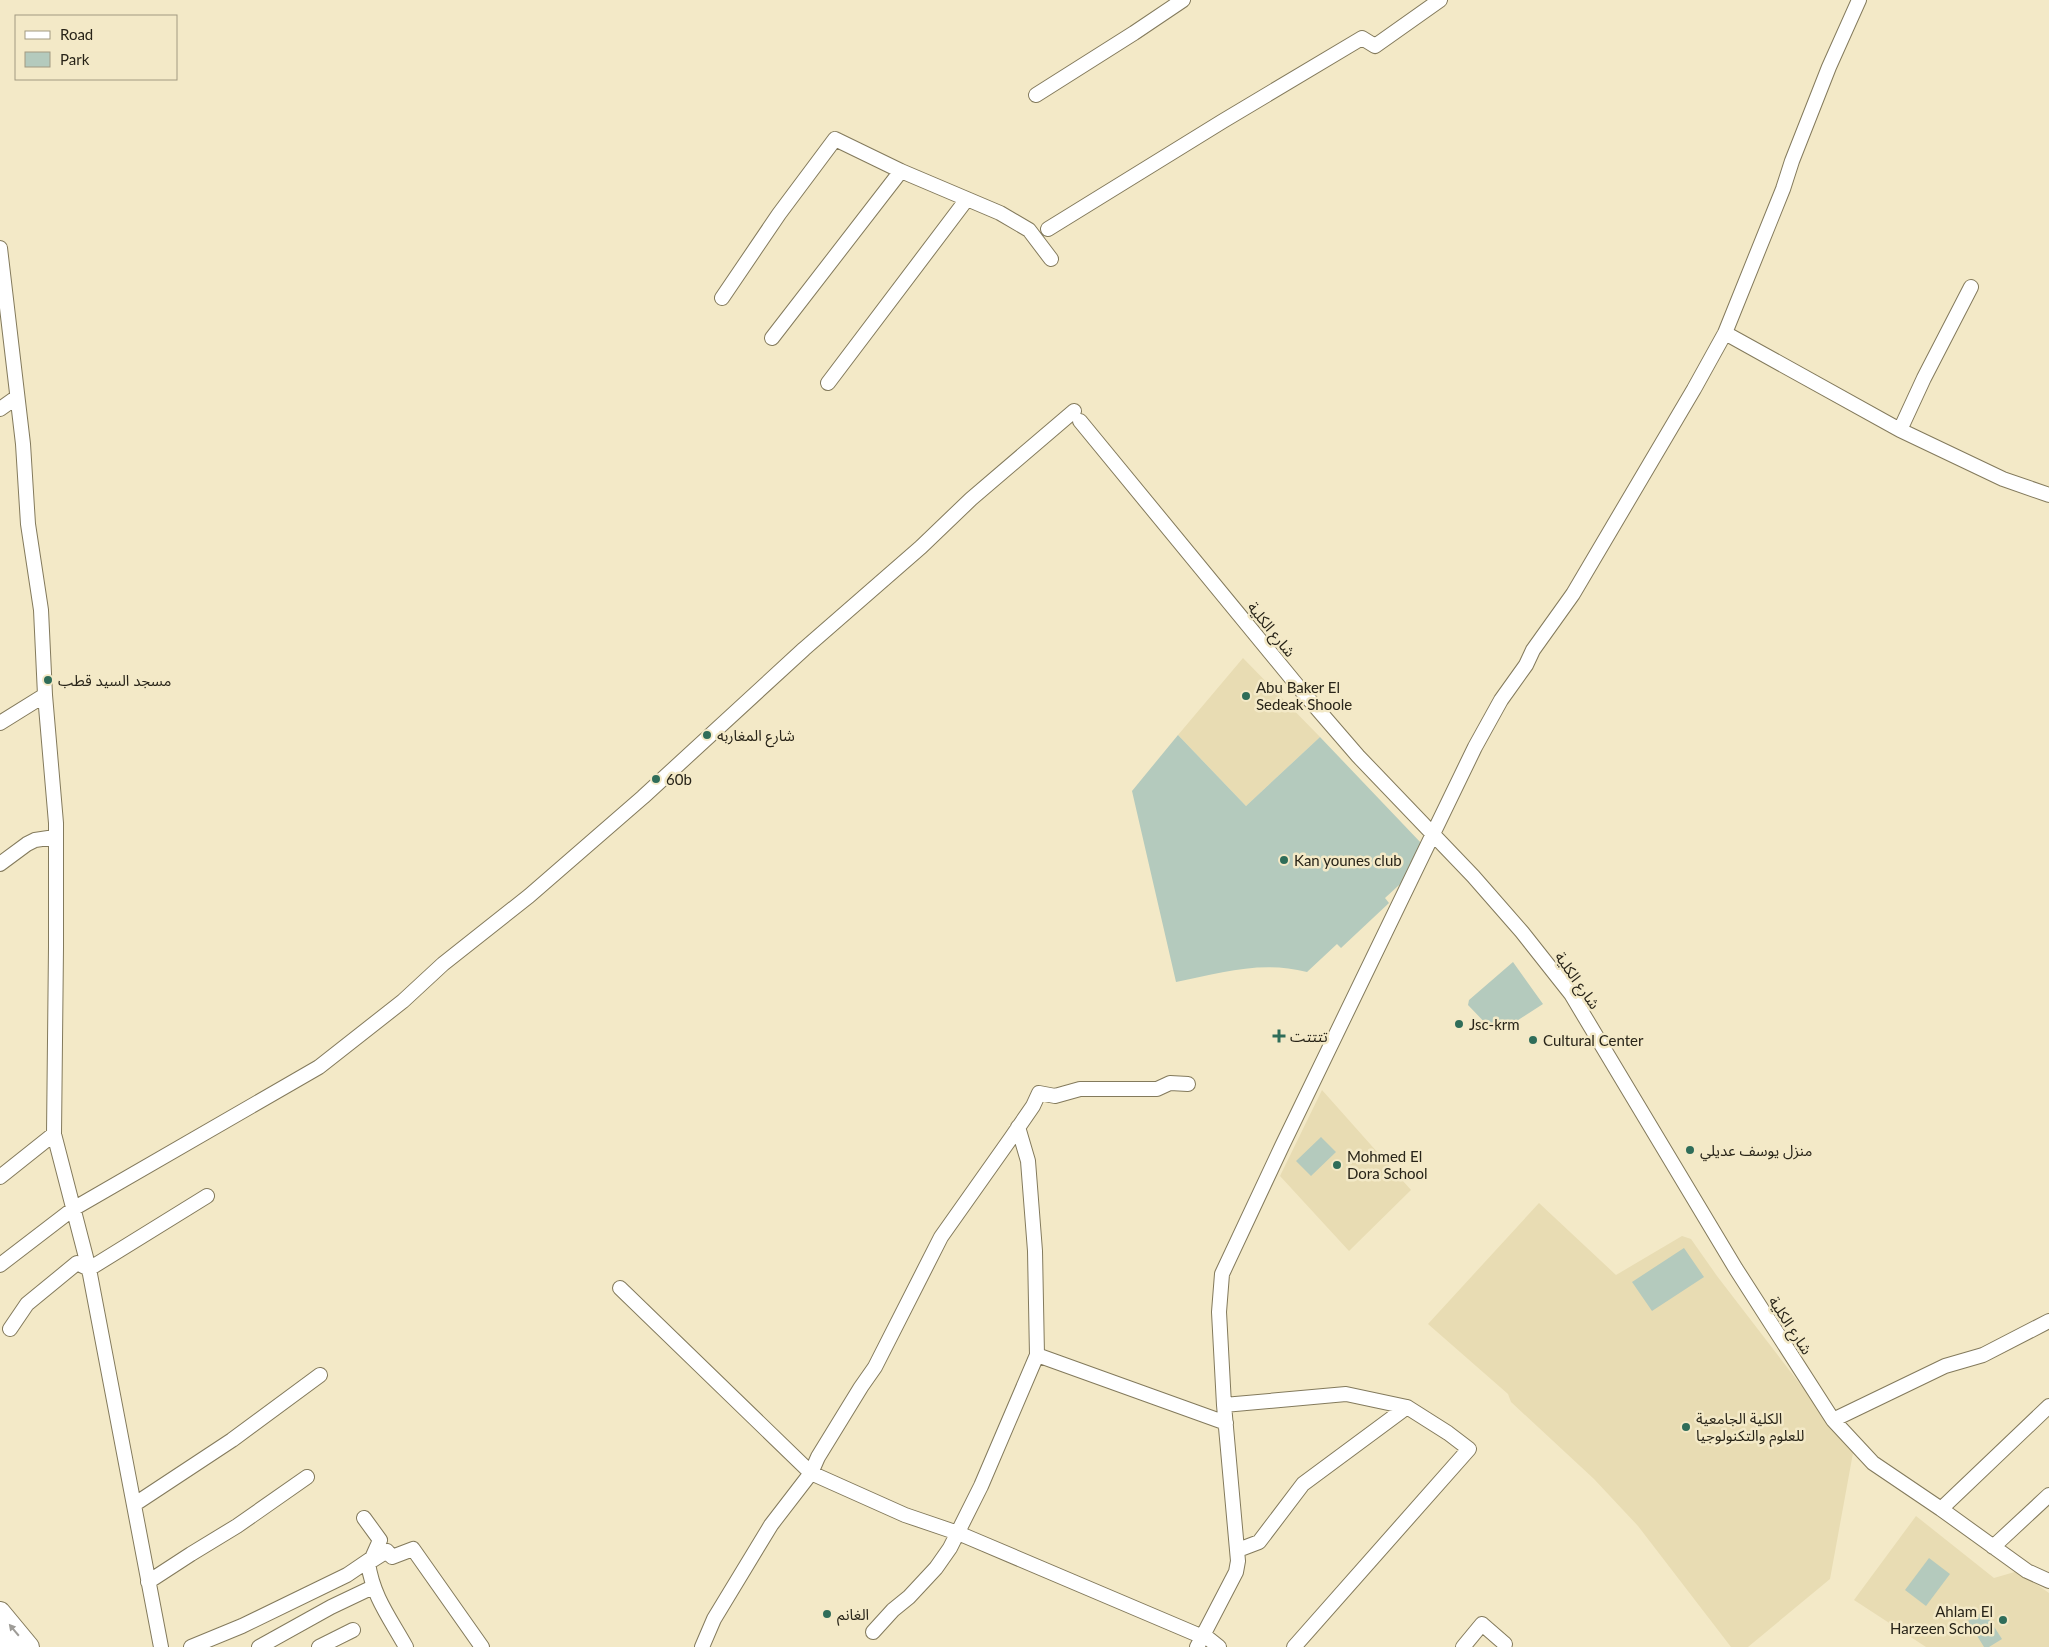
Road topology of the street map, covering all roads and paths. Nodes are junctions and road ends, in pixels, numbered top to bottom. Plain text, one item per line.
1 (1183, 0) edge
2 (1440, 0) edge
3 (1859, 0) edge
4 (1036, 95) dead end
5 (901, 171) junction
6 (967, 199) junction
7 (1048, 228) dead end
8 (0, 248) edge
9 (1051, 259) dead end
10 (1971, 287) dead end
11 (722, 298) dead end
12 (1725, 333) junction
13 (772, 338) dead end
14 (828, 383) dead end
15 (17, 397) junction
16 (0, 409) edge
17 (1900, 430) junction
18 (2049, 495) edge
19 (45, 695) junction
20 (0, 723) edge
21 (1434, 835) junction
22 (55, 837) junction
23 (0, 864) edge
24 (1188, 1084) dead end
25 (1018, 1127) junction
26 (54, 1134) junction
27 (0, 1177) edge
28 (207, 1196) dead end
29 (73, 1209) junction
30 (0, 1266) edge
31 (89, 1269) junction
32 (620, 1288) dead end
33 (2049, 1321) edge
34 (10, 1329) dead end
35 (1037, 1355) junction
36 (320, 1375) dead end
37 (1224, 1405) junction
38 (2049, 1406) edge
39 (1407, 1407) junction
40 (1833, 1420) junction
41 (1226, 1423) junction
42 (811, 1473) junction
43 (307, 1477) dead end
44 (2049, 1495) edge
45 (135, 1504) junction
46 (1941, 1509) junction
47 (364, 1518) dead end
48 (958, 1534) junction
49 (1993, 1547) junction
50 (1238, 1550) junction
51 (2049, 1581) edge
52 (148, 1582) junction
53 (373, 1587) junction
54 (0, 1612) edge
55 (353, 1630) dead end
56 (873, 1632) dead end
57 (0, 1637) edge
58 (1201, 1640) edge
59 (1505, 1644) dead end
60 (8, 1647) edge
61 (29, 1647) edge
62 (161, 1647) edge
63 (191, 1647) edge
64 (260, 1647) edge
65 (320, 1647) edge
66 (406, 1647) edge
67 (482, 1647) edge
68 (702, 1647) edge
69 (1219, 1647) edge
70 (1294, 1647) edge
71 (1462, 1647) edge

1 - 4 street
2 - 7 street
3 - 12 street
5 - 6 street
5 - 11 street
5 - 13 street
6 - 9 street
6 - 14 street
8 - 15 street
10 - 17 street
12 - 17 street
12 - 21 street
15 - 16 street
15 - 19 street
17 - 18 street
19 - 20 street
19 - 22 street
21 - 29 street, شارع الكلية
21 - 37 street
21 - 40 street, شارع الكلية
22 - 23 street
22 - 26 street
24 - 25 street
25 - 35 street
25 - 42 street
26 - 27 street
26 - 29 street
28 - 31 street
29 - 30 street
29 - 31 street
31 - 34 street
31 - 45 street
32 - 42 street
33 - 40 street
35 - 41 street
35 - 48 street
36 - 45 street
37 - 39 street
37 - 41 street
38 - 46 street
39 - 50 street
39 - 70 street
40 - 46 street, شارع الكلية
41 - 50 street
42 - 48 street
42 - 68 street
43 - 52 street
44 - 49 street
45 - 52 street
46 - 49 street, شارع الكلية
47 - 63 street
48 - 56 street
48 - 58 street
49 - 51 street, شارع الكلية
50 - 58 street
52 - 62 street
53 - 64 street
53 - 66 street
53 - 67 street
61 -> 54 highway
55 - 65 street
57 - 60 highway
58 - 69 street
59 - 71 street

